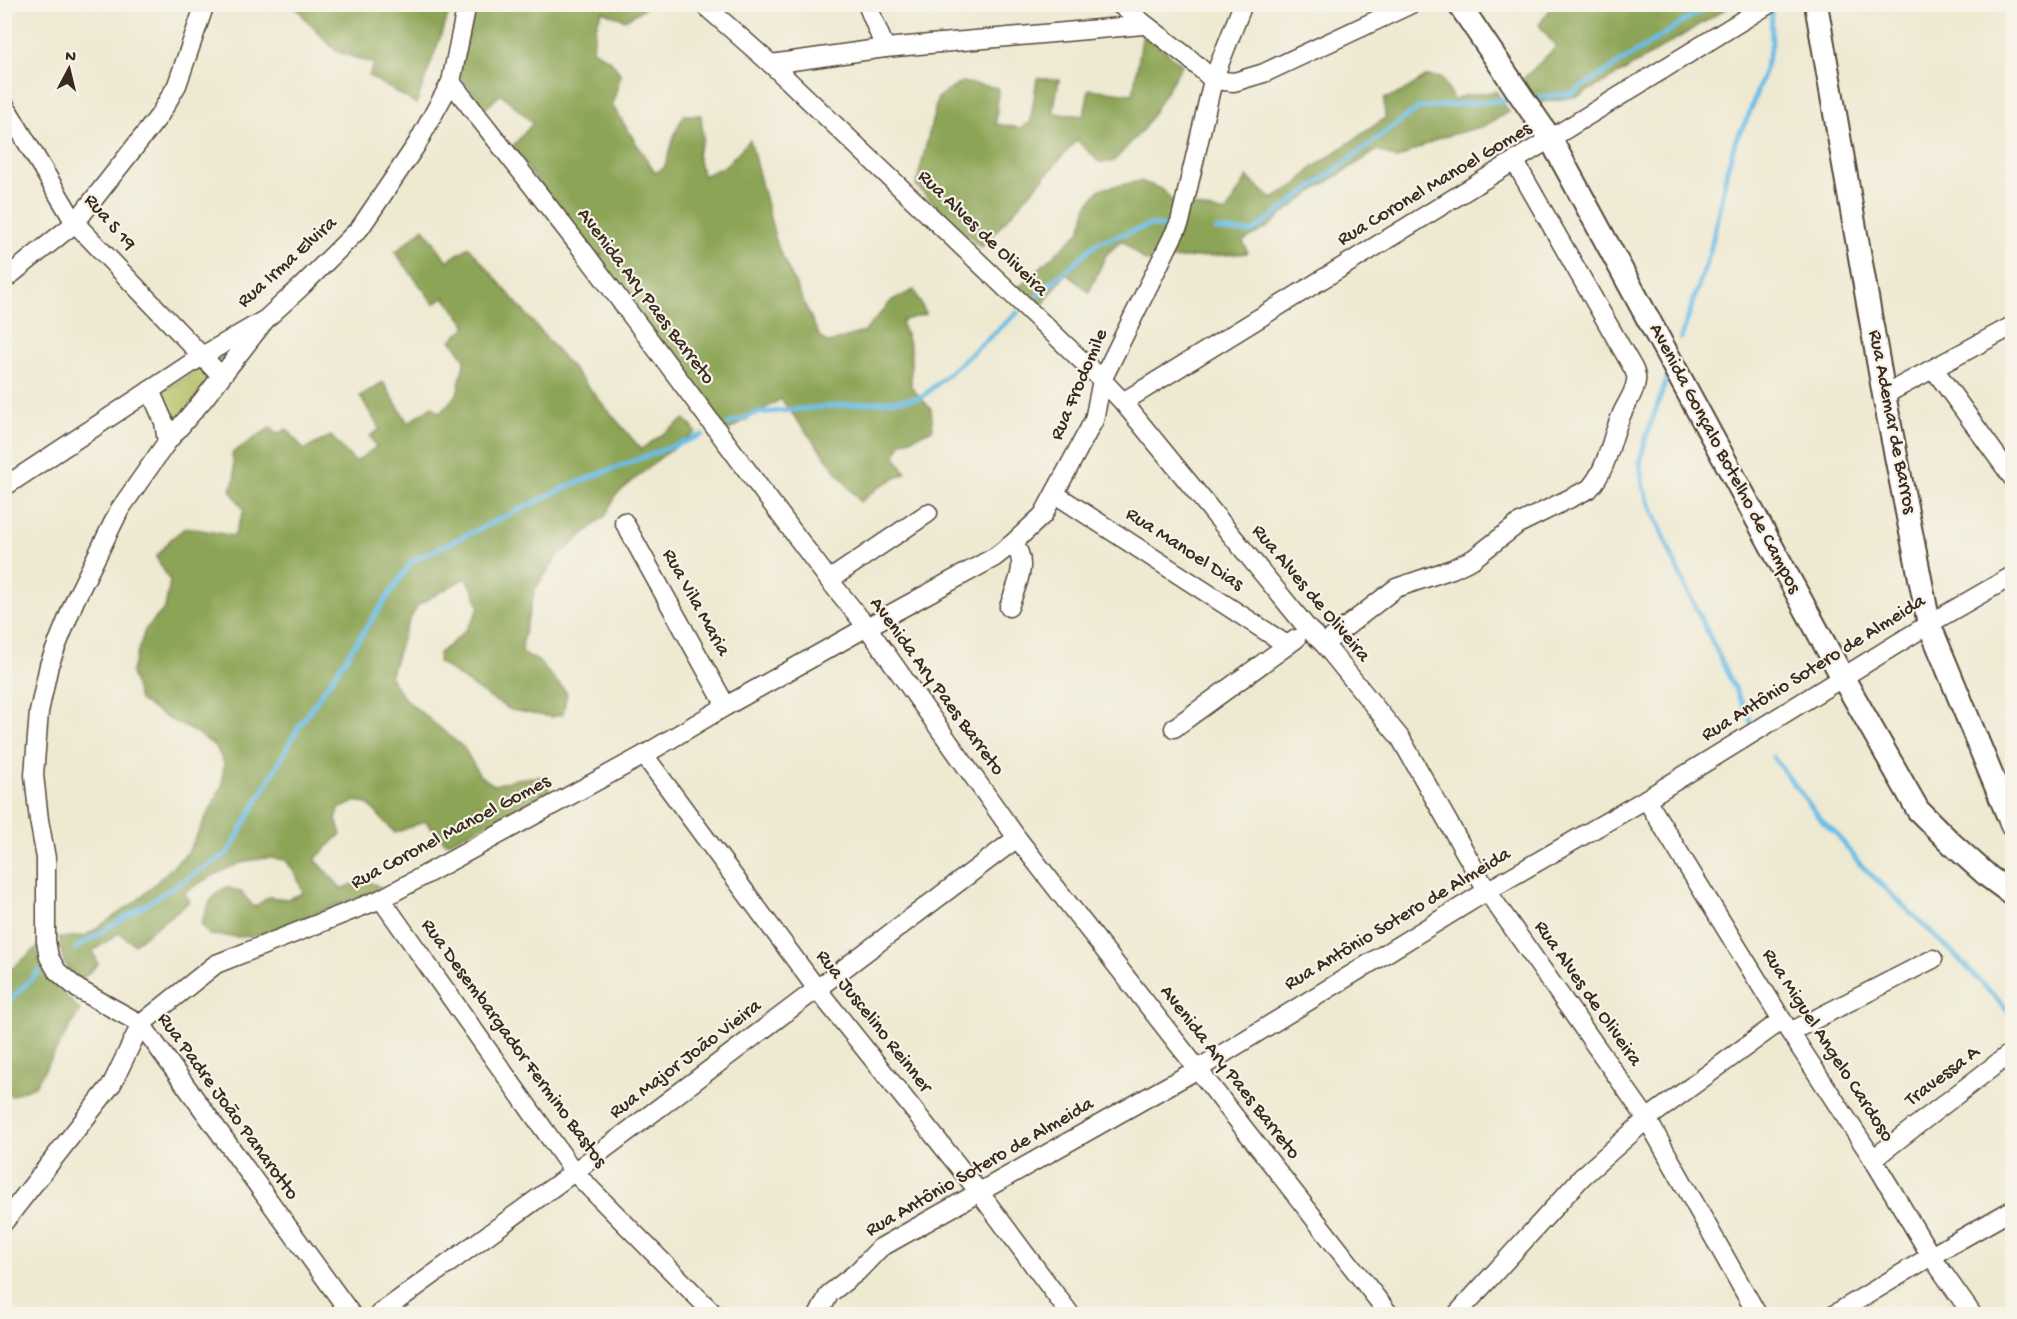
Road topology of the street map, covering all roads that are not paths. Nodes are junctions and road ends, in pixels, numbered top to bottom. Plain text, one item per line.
1 (205, 4) edge
2 (467, 4) edge
3 (703, 4) edge
4 (867, 4) edge
5 (1119, 4) edge
6 (1243, 4) edge
7 (1411, 4) edge
8 (1459, 4) edge
9 (1816, 4) edge
10 (1761, 9) edge
11 (1143, 25) junction
12 (885, 48) junction
13 (771, 64) junction
14 (1213, 80) junction
15 (451, 82) junction
16 (4, 104) edge
17 (1551, 140) junction
18 (1515, 162) junction
19 (75, 224) junction
20 (4, 280) edge
21 (266, 319) junction
22 (2013, 326) edge
23 (202, 356) junction
24 (1934, 369) junction
25 (221, 376) junction
26 (1102, 380) junction
27 (150, 390) junction
28 (1884, 395) junction
29 (1123, 402) junction
30 (167, 442) junction
31 (2013, 477) edge
32 (4, 487) edge
33 (1055, 494) junction
34 (928, 513) dead end
35 (624, 522) dead end
36 (1013, 543) junction
37 (2013, 576) edge
38 (829, 580) junction
39 (1009, 606) dead end
40 (1929, 624) junction
41 (867, 627) junction
42 (1308, 629) junction
43 (1324, 644) junction
44 (1287, 645) junction
45 (1843, 678) junction
46 (726, 706) junction
47 (1174, 728) dead end
48 (644, 755) junction
49 (1646, 799) junction
50 (2013, 825) edge
51 (1017, 838) junction
52 (1487, 891) junction
53 (2013, 894) edge
54 (381, 899) junction
55 (1933, 960) dead end
56 (817, 989) junction
57 (141, 1024) junction
58 (1786, 1026) junction
59 (2013, 1052) edge
60 (1198, 1069) junction
61 (1647, 1119) junction
62 (1873, 1159) junction
63 (574, 1172) junction
64 (979, 1192) junction
65 (2013, 1210) edge
66 (4, 1222) edge
67 (1931, 1256) junction
68 (351, 1314) edge
69 (379, 1314) edge
70 (714, 1314) edge
71 (819, 1314) edge
72 (1070, 1314) edge
73 (1389, 1314) edge
74 (1457, 1314) edge
75 (1757, 1314) edge
76 (1835, 1314) edge
77 (1972, 1314) edge

1 - 19 street
2 - 15 street, Rua Irma Elvira
3 - 13 street, Rua Alves de Oliveira
4 - 12 street
5 - 11 street
6 - 14 street, Rua Frodomile
7 - 14 street
8 - 17 street, Avenida Gonçalo Botelho de Campos
9 - 28 street, Rua Ademar de Barros
10 - 17 street, Rua Coronel Manoel Gomes
11 - 12 street
11 - 14 street
12 - 13 street
13 - 26 street, Rua Alves de Oliveira
14 - 26 street, Rua Frodomile
15 - 21 street, Rua Irma Elvira
15 - 38 street, Avenida Ary Paes Barreto
16 - 19 street, Rua S 19
17 - 18 street, Rua Coronel Manoel Gomes
17 - 45 street, Avenida Gonçalo Botelho de Campos
18 - 29 street, Rua Coronel Manoel Gomes
18 - 43 street
19 - 20 street
19 - 23 street, Rua S 19
21 - 23 street, Rua Irma Elvira
21 - 25 street, Rua Padre João Panarotto
22 - 24 street
23 - 25 street, Rua S 19
23 - 27 street, Rua Irma Elvira
24 - 28 street
24 - 31 street
25 - 30 street, Rua Padre João Panarotto
26 - 29 street, Rua Alves de Oliveira
26 - 33 street, Rua Frodomile
27 - 30 street
27 - 32 street, Rua Irma Elvira
28 - 40 street, Rua Ademar de Barros
29 - 42 street, Rua Alves de Oliveira
30 - 57 street, Rua Padre João Panarotto
33 - 36 street, Rua Frodomile
33 - 44 street, Rua Manoel Dias
34 - 38 street
35 - 46 street, Rua Vila Maria
36 - 39 street
36 - 41 street, Rua Frodomile
37 - 40 street, Rua Antônio Sotero de Almeida
38 - 41 street, Avenida Ary Paes Barreto
40 - 45 street, Rua Antônio Sotero de Almeida
40 - 50 street, Rua Ademar de Barros
41 - 46 street, Rua Coronel Manoel Gomes
41 - 51 street, Avenida Ary Paes Barreto
42 - 43 street, Rua Alves de Oliveira
42 - 44 street
43 - 52 street, Rua Alves de Oliveira
44 - 47 street
45 - 49 street, Rua Antônio Sotero de Almeida
45 - 53 street, Avenida Gonçalo Botelho de Campos
46 - 48 street, Rua Coronel Manoel Gomes
48 - 54 street, Rua Coronel Manoel Gomes
48 - 56 street, Rua Juscelino Reinner
49 - 52 street, Rua Antônio Sotero de Almeida
49 - 58 street, Rua Miguel Angelo Cardoso
51 - 56 street, Rua Major João Vieira
51 - 60 street, Avenida Ary Paes Barreto
52 - 60 street, Rua Antônio Sotero de Almeida
52 - 61 street, Rua Alves de Oliveira
54 - 57 street, Rua Coronel Manoel Gomes
54 - 63 street, Rua Desembargador Fermino Bastos
55 - 58 street
56 - 63 street, Rua Major João Vieira
56 - 64 street, Rua Juscelino Reinner
57 - 66 street, Rua Coronel Manoel Gomes
57 - 68 street, Rua Padre João Panarotto
58 - 61 street
58 - 62 street, Rua Miguel Angelo Cardoso
59 - 62 street, Travessa A
60 - 64 street, Rua Antônio Sotero de Almeida
60 - 73 street, Avenida Ary Paes Barreto
61 - 74 street
61 - 75 street, Rua Alves de Oliveira
62 - 67 street, Rua Miguel Angelo Cardoso
63 - 69 street, Rua Major João Vieira
63 - 70 street, Rua Desembargador Fermino Bastos
64 - 71 street, Rua Antônio Sotero de Almeida
64 - 72 street, Rua Juscelino Reinner
65 - 67 street
67 - 76 street
67 - 77 street, Rua Miguel Angelo Cardoso

